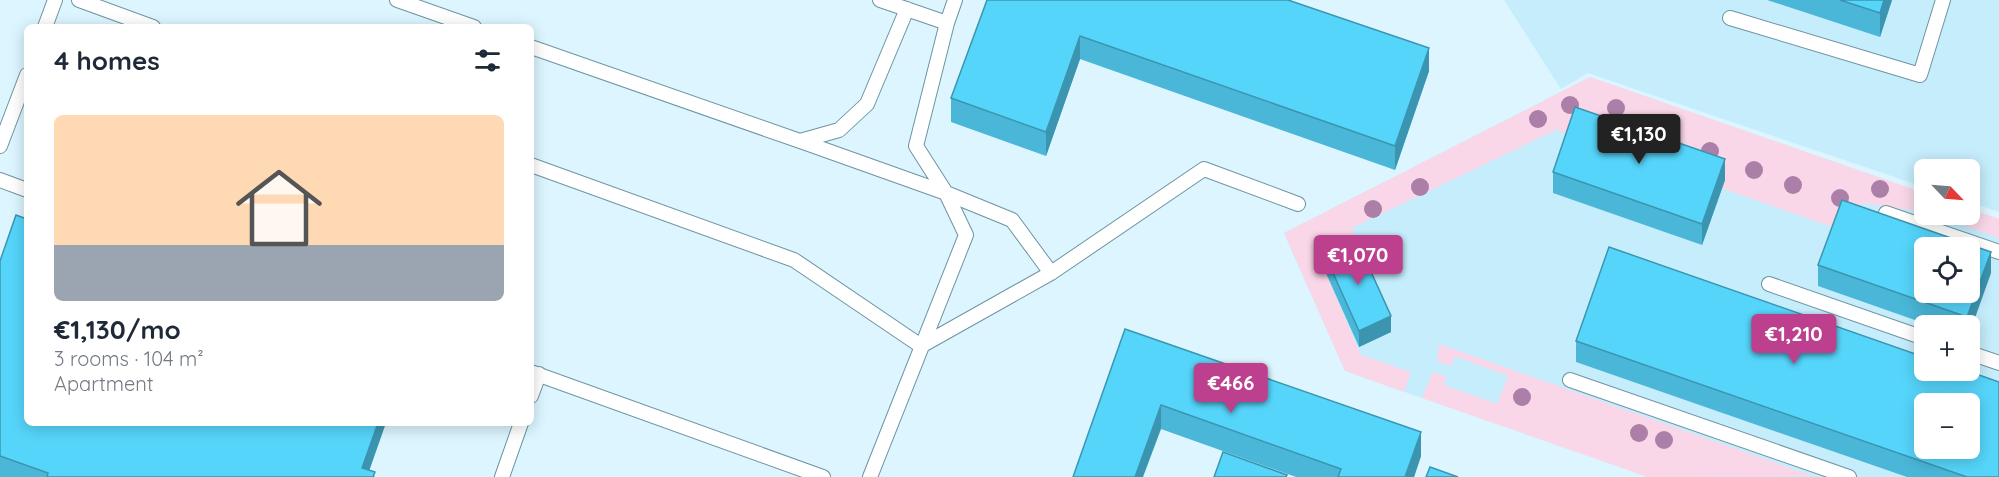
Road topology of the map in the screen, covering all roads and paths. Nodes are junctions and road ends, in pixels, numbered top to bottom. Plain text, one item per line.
1 (55, 0) edge
2 (79, 0) edge
3 (397, 0) edge
4 (880, 0) edge
5 (955, 0) edge
6 (1943, 0) edge
7 (907, 9) junction
8 (1730, 18) dead end
9 (947, 23) junction
10 (46, 24) edge
11 (145, 24) edge
12 (465, 24) edge
13 (534, 48) edge
14 (24, 83) edge
15 (801, 141) junction
16 (0, 146) edge
17 (534, 166) edge
18 (0, 180) edge
19 (24, 189) edge
20 (946, 193) junction
21 (1298, 204) dead end
22 (1886, 213) edge
23 (1999, 252) edge
24 (1051, 273) junction
25 (1769, 284) dead end
26 (1914, 335) edge
27 (921, 346) junction
28 (1980, 356) edge
29 (1999, 363) edge
30 (535, 373) edge
31 (1570, 380) dead end
32 (520, 426) edge
33 (502, 477) edge
34 (823, 477) edge
35 (870, 477) edge
36 (1849, 477) edge

1 - 10 lane
2 - 11 lane
3 - 12 lane
4 - 7 lane
5 - 9 lane
6 - 8 lane
7 - 9 lane
7 - 15 lane
9 - 20 lane
13 - 15 lane
14 - 16 lane
15 - 20 lane
17 - 27 lane
18 - 19 lane
20 - 24 lane
20 - 27 lane
21 - 24 lane
22 - 23 lane
24 - 27 lane
25 - 26 lane
27 - 35 lane
28 - 29 lane
30 - 34 lane
31 - 36 lane
32 - 33 lane

